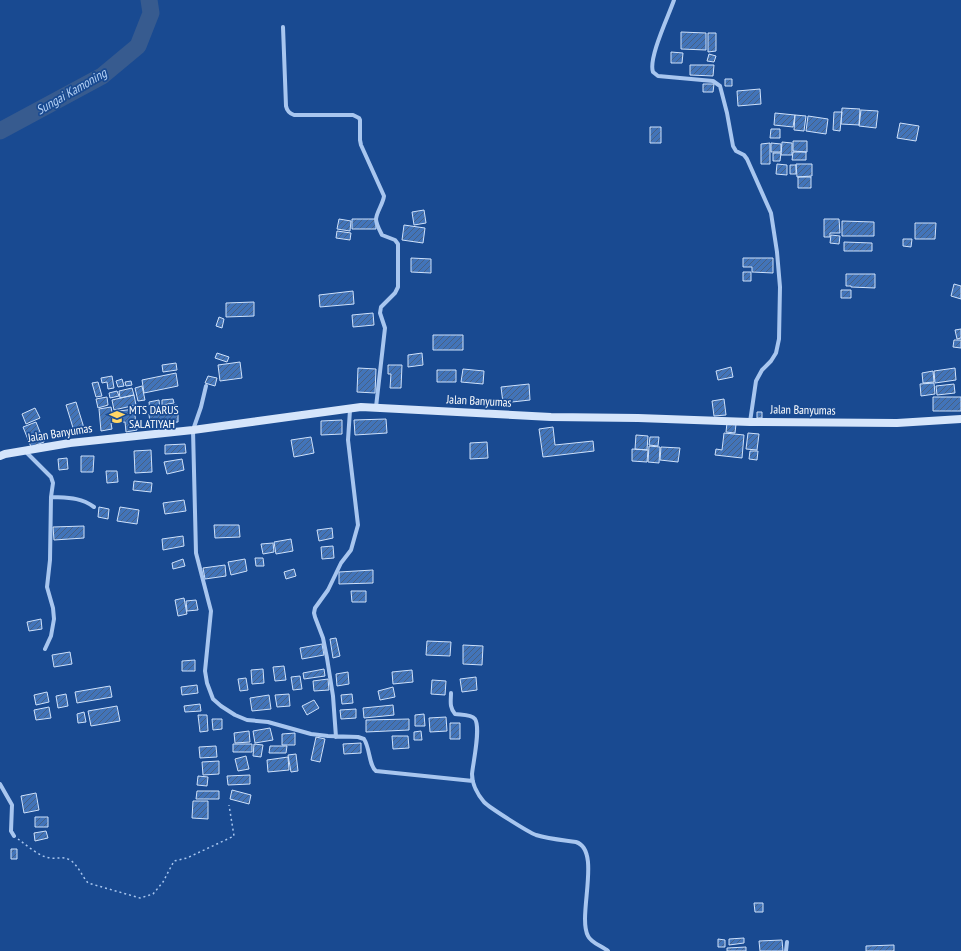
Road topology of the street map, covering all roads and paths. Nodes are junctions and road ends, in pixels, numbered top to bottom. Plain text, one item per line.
1 (674, 0) edge
2 (283, 27) dead end
3 (206, 386) dead end
4 (376, 407) junction
5 (350, 410) junction
6 (961, 419) edge
7 (750, 422) junction
8 (193, 430) junction
9 (25, 451) junction
10 (0, 456) edge
11 (51, 497) junction
12 (94, 507) dead end
13 (45, 649) dead end
14 (451, 693) dead end
15 (336, 736) junction
16 (473, 781) junction
17 (0, 784) edge
18 (229, 805) dead end
19 (14, 836) joint
20 (787, 942) dead end
21 (608, 951) edge
22 (786, 951) edge

1 - 7 street
2 - 4 street
3 - 8 street
4 - 5 street, Jalan Banyumas
4 - 7 street, Jalan Banyumas
5 - 8 street, Jalan Banyumas
5 - 15 street
6 - 7 street, Jalan Banyumas
8 - 9 street, Jalan Banyumas
8 - 15 street
9 - 10 street, Jalan Banyumas
9 - 11 street
11 - 12 street
11 - 13 street
14 - 16 street
15 - 16 street
16 - 21 street
17 - 19 street
18 - 19 path
20 - 22 street

